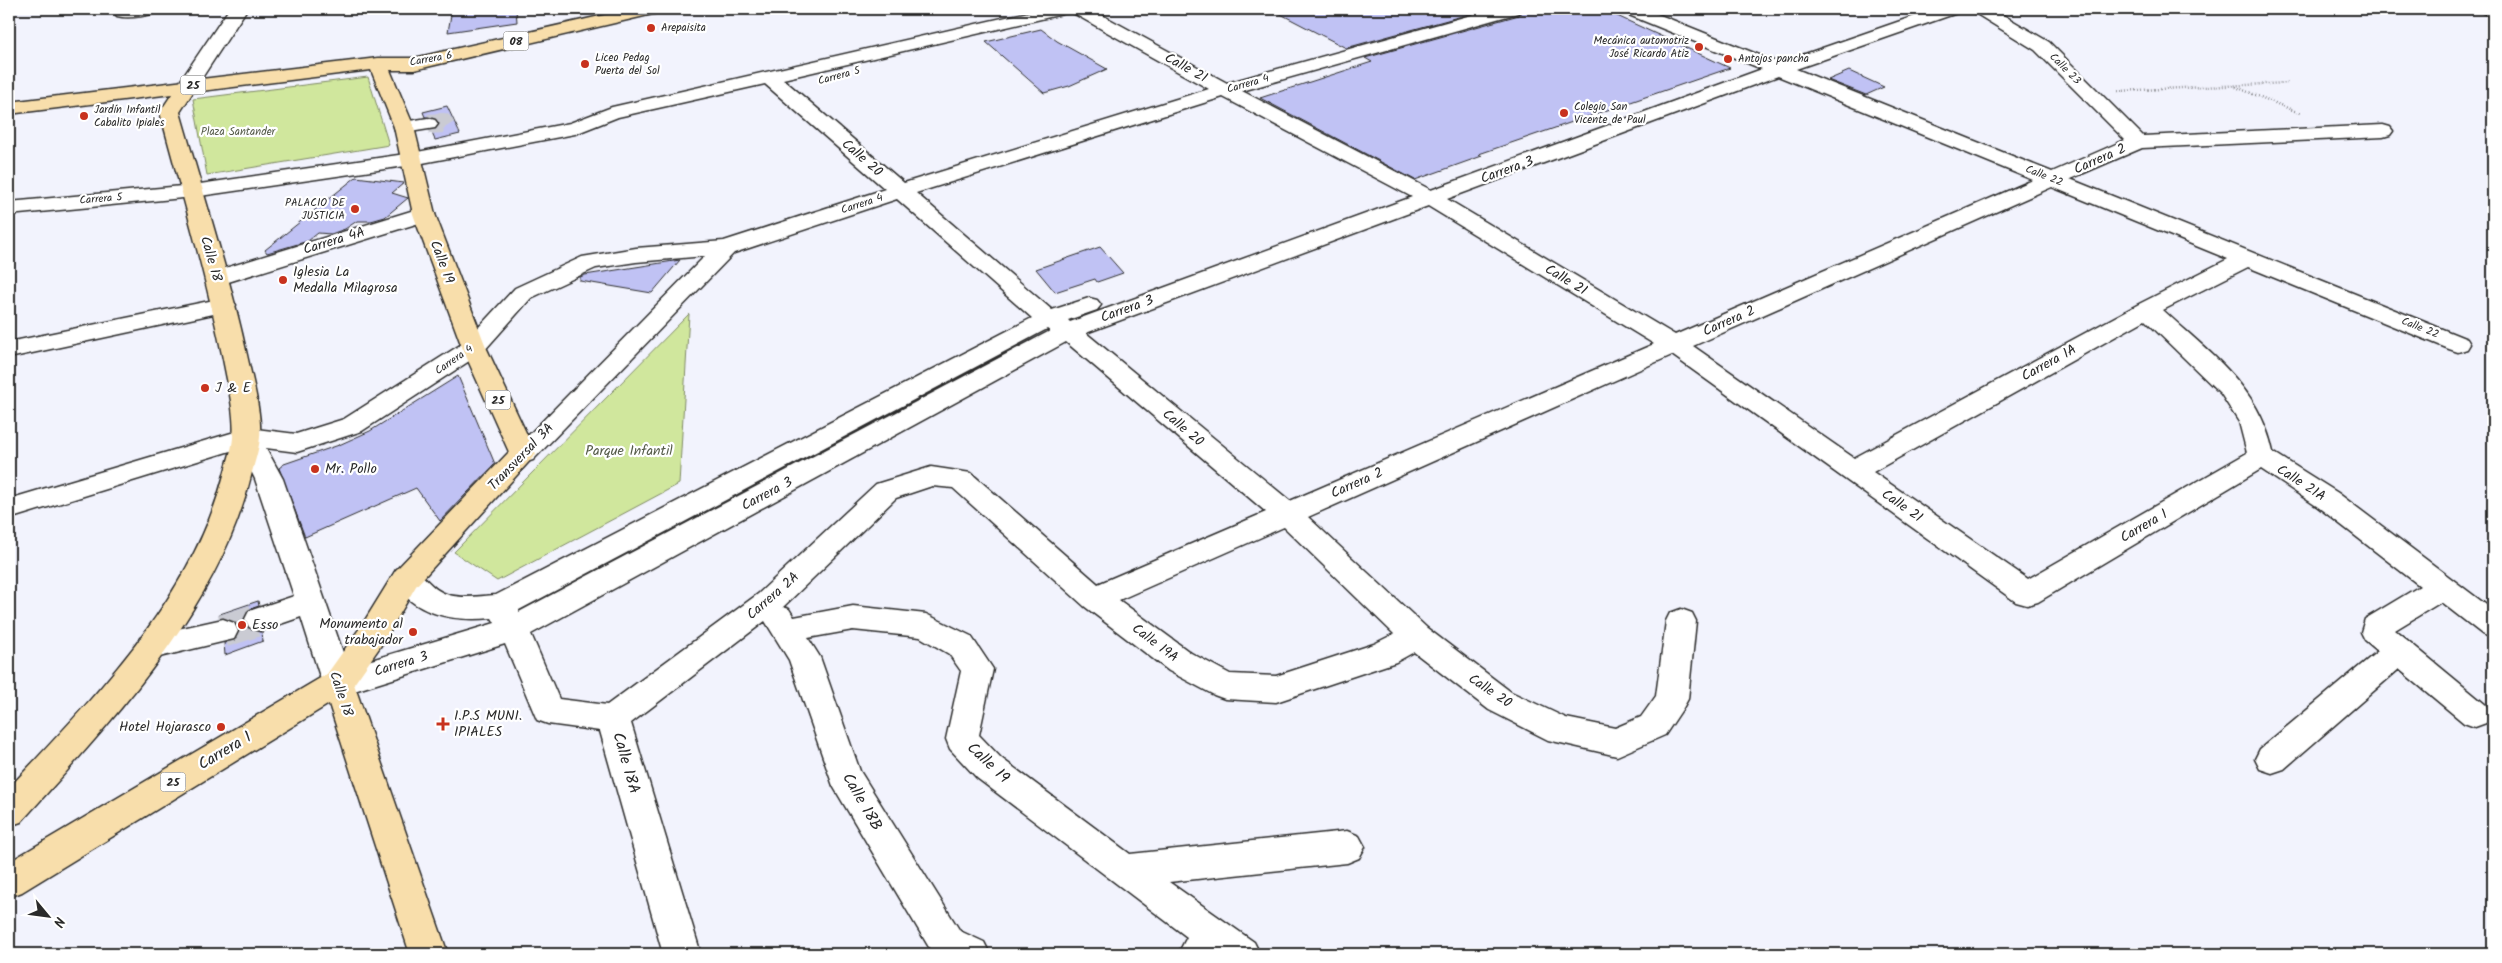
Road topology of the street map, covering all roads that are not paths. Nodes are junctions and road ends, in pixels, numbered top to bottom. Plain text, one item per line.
1 (125, 9) edge
2 (150, 9) edge
3 (238, 9) edge
4 (606, 9) edge
5 (653, 9) edge
6 (1064, 9) edge
7 (1512, 9) edge
8 (1630, 9) edge
9 (1914, 9) edge
10 (1951, 9) edge
11 (1982, 9) edge
12 (2489, 9) edge
13 (1088, 10) edge
14 (2493, 11) edge
15 (1868, 32) junction
16 (378, 64) junction
17 (1770, 65) junction
18 (777, 84) junction
19 (186, 86) junction
20 (1225, 90) junction
21 (9, 108) edge
22 (428, 124) tunnel mouth
23 (404, 127) junction
24 (2383, 131) dead end
25 (2138, 142) junction
26 (412, 159) junction
27 (2054, 180) junction
28 (192, 191) junction
29 (900, 191) junction
30 (1421, 193) junction
31 (9, 208) edge
32 (424, 214) junction
33 (726, 248) junction
34 (2248, 258) junction
35 (217, 278) junction
36 (224, 305) junction
37 (2147, 309) junction
38 (1058, 325) junction
39 (2458, 344) dead end
40 (1674, 345) junction
41 (474, 347) junction
42 (9, 350) edge
43 (247, 438) junction
44 (523, 454) junction
45 (2261, 458) junction
46 (1852, 471) junction
47 (931, 476) joint
48 (9, 509) edge
49 (1287, 514) junction
50 (406, 578) junction
51 (2441, 588) junction
52 (2027, 594) joint
53 (1095, 598) junction
54 (310, 602) junction
55 (777, 616) junction
56 (508, 618) junction
57 (260, 619) tunnel mouth
58 (1681, 621) dead end
59 (2493, 626) edge
60 (223, 632) tunnel mouth
61 (1416, 636) junction
62 (151, 647) junction
63 (2398, 652) junction
64 (338, 684) junction
65 (2475, 714) dead end
66 (613, 719) junction
67 (2272, 759) dead end
68 (12, 805) edge
69 (1347, 847) dead end
70 (1125, 871) junction
71 (9, 881) edge
72 (1204, 944) edge
73 (429, 954) edge
74 (682, 954) edge
75 (971, 954) edge
76 (1241, 954) edge

1 - 2 street
3 - 19 street
4 - 16 main road, Carrera 6 / 08
5 - 16 main road, Carrera 6 / 08
6 - 18 street, Carrera 5
7 - 20 street, Carrera 4
8 - 17 street, Calle 22
9 - 15 street, Carrera 3
10 - 15 street, Carrera 3
11 - 25 street, Calle 23
12 - 14 street
13 - 18 street, Carrera 5
13 - 20 street, Calle 21
15 - 17 street, Carrera 3
16 - 19 main road, 25
16 - 23 main road, Calle 19 / 25
17 - 27 street, Calle 22
17 - 30 street, Carrera 3
18 - 26 street, Carrera 5
18 - 29 street, Calle 20
19 - 21 main road, 25
19 - 28 main road, Calle 18 / 25
20 - 29 street, Carrera 4
20 - 30 street, Calle 21
22 - 23 street
23 - 26 main road, Calle 19 / 25
24 - 25 street, Carrera 2
25 - 27 street, Carrera 2
26 - 28 street, Carrera 5
26 - 32 main road, Calle 19 / 25
27 - 34 street, Calle 22
27 - 40 street, Carrera 2
28 - 31 street, Carrera 5
28 - 35 main road, Calle 18 / 25
29 - 33 street, Carrera 4
29 - 38 street, Calle 20
30 - 38 street, Carrera 3
30 - 40 street, Calle 21
32 - 35 street, Carrera 4A
32 - 41 main road, Calle 19 / 25
33 - 41 street, Carrera 4
33 - 44 street, Transversal 3A
34 - 37 street, Carrera 1A
34 - 39 street, Calle 22
35 - 36 main road, Calle 18 / 25
36 - 42 street
36 - 43 main road, Calle 18 / 25
37 - 45 street, Calle 21A
37 - 46 street, Carrera 1A
38 - 49 street, Calle 20
38 - 56 street, Carrera 3
40 - 46 street, Calle 21
40 - 49 street, Carrera 2
41 - 43 street, Carrera 4
41 - 44 main road, Calle 19 / 25
43 - 48 street
43 - 54 street, Calle 18
43 - 62 main road, Calle 18 / 25
44 - 50 main road, Transversal 3A / 25
45 - 51 street, Calle 21A
45 - 52 street, Carrera 1
46 - 52 street, Calle 21
47 - 53 street, Calle 19A
47 - 55 street, Carrera 2A
49 - 53 street, Carrera 2
49 - 61 street, Calle 20
50 - 56 street, Carrera 3
50 - 64 main road, Transversal 3A / 25
51 - 59 street, Calle 21A
51 - 63 street
53 - 61 street, Calle 19A
54 - 57 street
54 - 64 street, Calle 18
55 - 66 street, Carrera 2A
55 - 70 street, Calle 19
55 - 75 street, Calle 18B
56 - 64 street, Carrera 3
56 - 66 street, Calle 18A
58 - 61 street, Calle 20
60 - 62 street
62 - 68 main road, Calle 18 / 25
63 - 65 street
63 - 67 street
64 - 71 main road, Carrera 1 / 25
64 - 73 main road, Calle 18
66 - 74 street, Calle 18A
69 - 70 street
70 - 72 street, Calle 19
72 - 76 street, Calle 19

